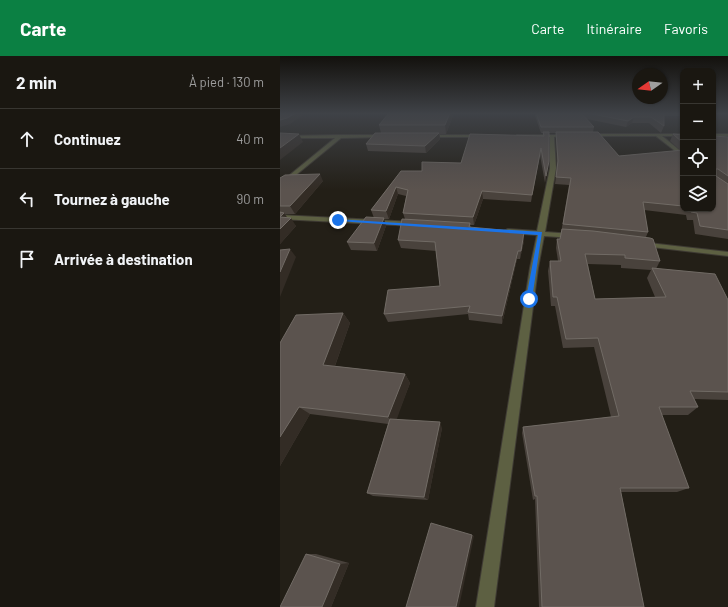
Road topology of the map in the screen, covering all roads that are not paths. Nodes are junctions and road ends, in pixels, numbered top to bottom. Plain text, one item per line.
1 (337, 139) edge
2 (552, 139) edge
3 (662, 139) edge
4 (680, 153) edge
5 (280, 186) edge
6 (280, 217) edge
7 (422, 225) edge
8 (501, 230) edge
9 (541, 233) junction
10 (583, 236) edge
11 (636, 243) edge
12 (728, 254) edge
13 (485, 607) edge

1 - 5 street
2 - 9 street
3 - 4 street
6 - 7 street
8 - 9 street
9 - 10 street
9 - 13 street
11 - 12 street

